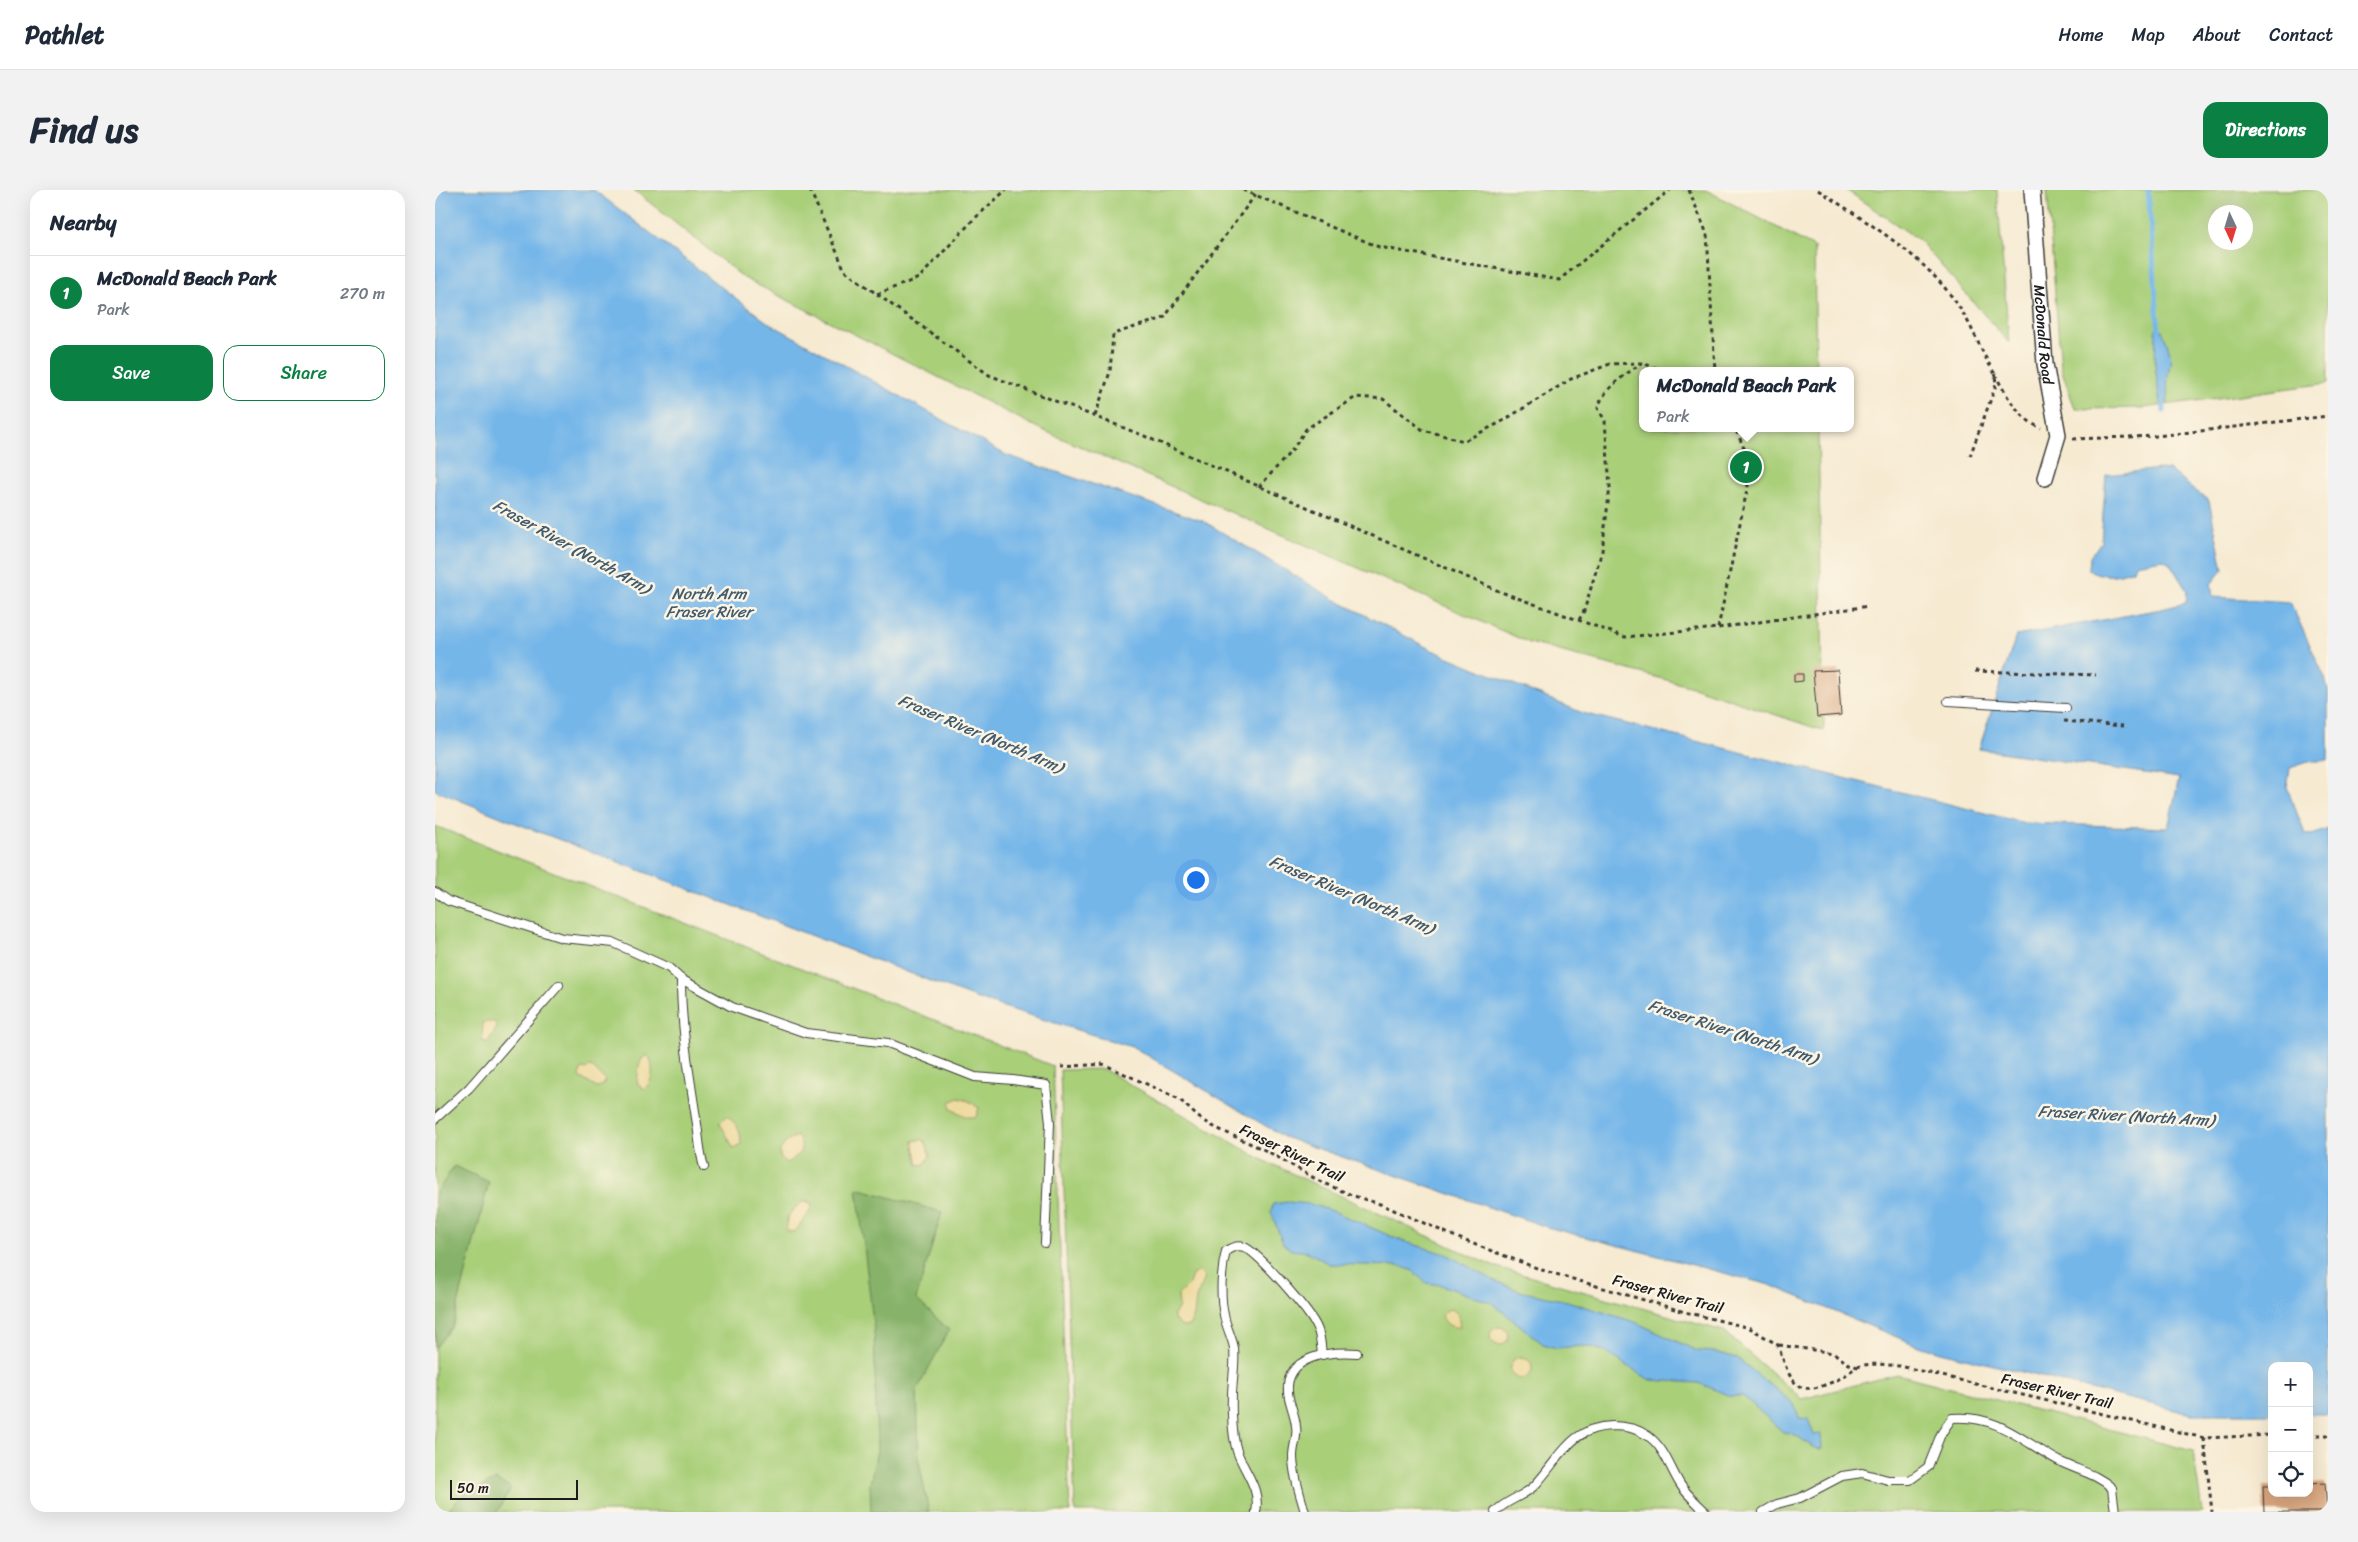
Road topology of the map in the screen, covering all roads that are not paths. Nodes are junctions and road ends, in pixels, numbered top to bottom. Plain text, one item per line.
1 (2032, 190) edge
2 (2045, 478) dead end
3 (1949, 701) dead end
4 (2066, 708) dead end
5 (435, 892) edge
6 (681, 980) junction
7 (559, 985) dead end
8 (435, 1119) edge
9 (705, 1167) dead end
10 (1045, 1243) dead end
11 (1357, 1353) dead end
12 (1323, 1355) junction
13 (1256, 1512) edge
14 (1305, 1512) edge
15 (1495, 1512) edge
16 (1706, 1512) edge
17 (1763, 1512) edge
18 (2115, 1512) edge

1 - 2 street, McDonald Road
3 - 4 lane
5 - 6 lane
6 - 9 lane
6 - 10 lane
7 - 8 lane
11 - 12 lane
12 - 13 lane
12 - 14 lane
15 - 16 lane
17 - 18 lane

